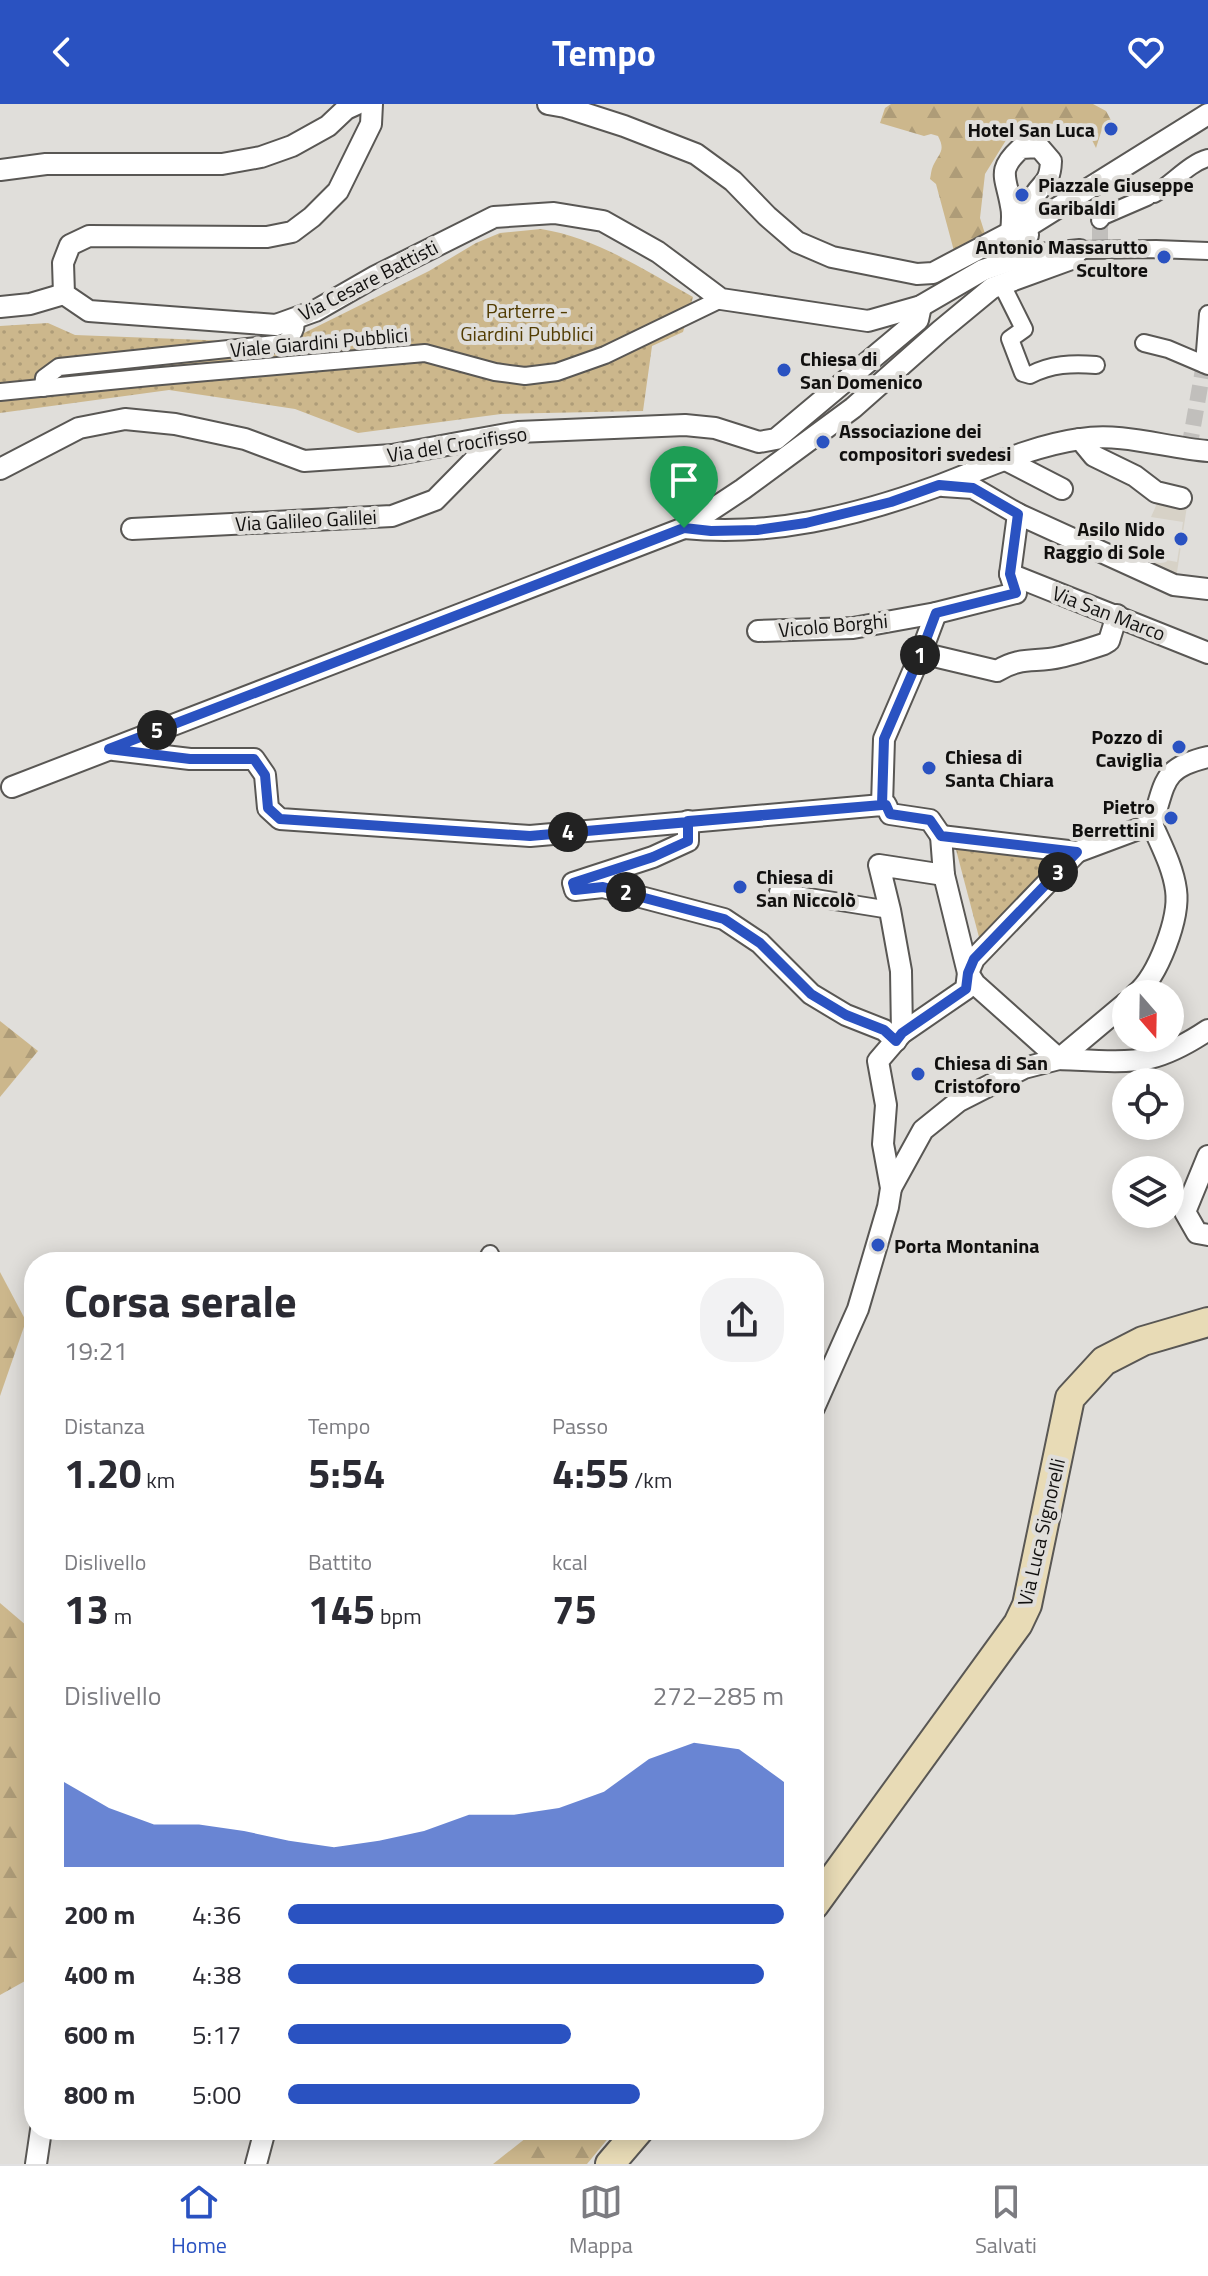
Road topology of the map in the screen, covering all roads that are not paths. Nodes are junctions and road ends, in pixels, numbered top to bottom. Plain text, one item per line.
1 (357, 104) edge
2 (372, 104) edge
3 (548, 104) edge
4 (1208, 114) edge
5 (1208, 158) edge
6 (0, 170) edge
7 (1100, 220) dead end
8 (1019, 229) junction
9 (1095, 248) junction
10 (1208, 251) edge
11 (1023, 257) junction
12 (1001, 283) junction
13 (64, 294) junction
14 (721, 299) junction
15 (921, 306) junction
16 (0, 307) edge
17 (1208, 314) edge
18 (295, 318) junction
19 (1144, 343) dead end
20 (1096, 365) dead end
21 (1206, 365) edge
22 (43, 388) junction
23 (0, 392) edge
24 (498, 436) junction
25 (1080, 439) junction
26 (1208, 451) edge
27 (1004, 459) junction
28 (0, 469) edge
29 (939, 485) junction
30 (1062, 489) dead end
31 (1181, 498) dead end
32 (1018, 514) junction
33 (684, 528) junction
34 (132, 529) dead end
35 (1010, 574) junction
36 (1208, 589) edge
37 (936, 613) junction
38 (1117, 615) junction
39 (758, 631) dead end
40 (921, 653) junction
41 (1208, 653) edge
42 (109, 749) junction
43 (1208, 757) edge
44 (12, 787) dead end
45 (882, 805) junction
46 (688, 821) junction
47 (1152, 824) junction
48 (941, 836) junction
49 (1077, 852) junction
50 (944, 875) junction
51 (778, 892) dead end
52 (890, 910) junction
53 (968, 973) junction
54 (1148, 980) edge
55 (1112, 1015) edge
56 (1208, 1030) edge
57 (899, 1037) junction
58 (1059, 1059) junction
59 (1208, 1156) edge
60 (891, 1188) junction
61 (1208, 1235) edge
62 (1208, 1322) edge
63 (824, 1386) edge
64 (824, 1891) edge
65 (40, 2140) edge
66 (262, 2140) edge
67 (630, 2140) edge
68 (36, 2164) edge
69 (256, 2164) edge
70 (610, 2164) edge

1 - 6 street
2 - 13 street
3 - 8 street
4 - 8 street
5 - 7 street
8 - 11 street
9 - 10 street
9 - 11 street, Via Cesare Battisti
9 - 12 street
11 - 15 street, Via Cesare Battisti
12 - 20 street
12 - 33 street
13 - 16 street
13 - 18 street, Via Cesare Battisti
14 - 15 street, Via Cesare Battisti
14 - 18 street, Via Cesare Battisti
14 - 22 street, Viale Giardini Pubblici
15 - 24 street, Via del Crocifisso
17 - 21 street
18 - 22 street
19 - 21 street
22 - 23 street, Viale Giardini Pubblici
24 - 28 street, Via del Crocifisso
24 - 34 street, Via Galileo Galilei
25 - 26 street
25 - 27 street
25 - 31 street
27 - 29 street
27 - 30 street
29 - 32 street
29 - 33 street
32 - 35 street, Vicolo Borghi
32 - 36 street
33 - 42 street
35 - 37 street, Vicolo Borghi
35 - 38 street, Via San Marco
37 - 39 street, Vicolo Borghi
37 - 40 street
38 - 40 street
38 - 41 street, Via San Marco
40 - 45 street
42 - 44 street
42 - 46 street
43 - 47 street
45 - 46 street
45 - 48 street
46 - 57 street
47 - 49 street
47 - 54 street
48 - 49 street
48 - 50 street
49 - 53 street
50 - 52 street
50 - 53 street
51 - 52 street
52 - 57 street
53 - 57 street
53 - 58 street
55 - 58 street
56 - 58 street
57 - 60 street
58 - 60 street
59 - 61 street
60 - 63 street
62 - 64 main road, Via Luca Signorelli
65 - 68 street
66 - 69 street
67 - 70 main road

